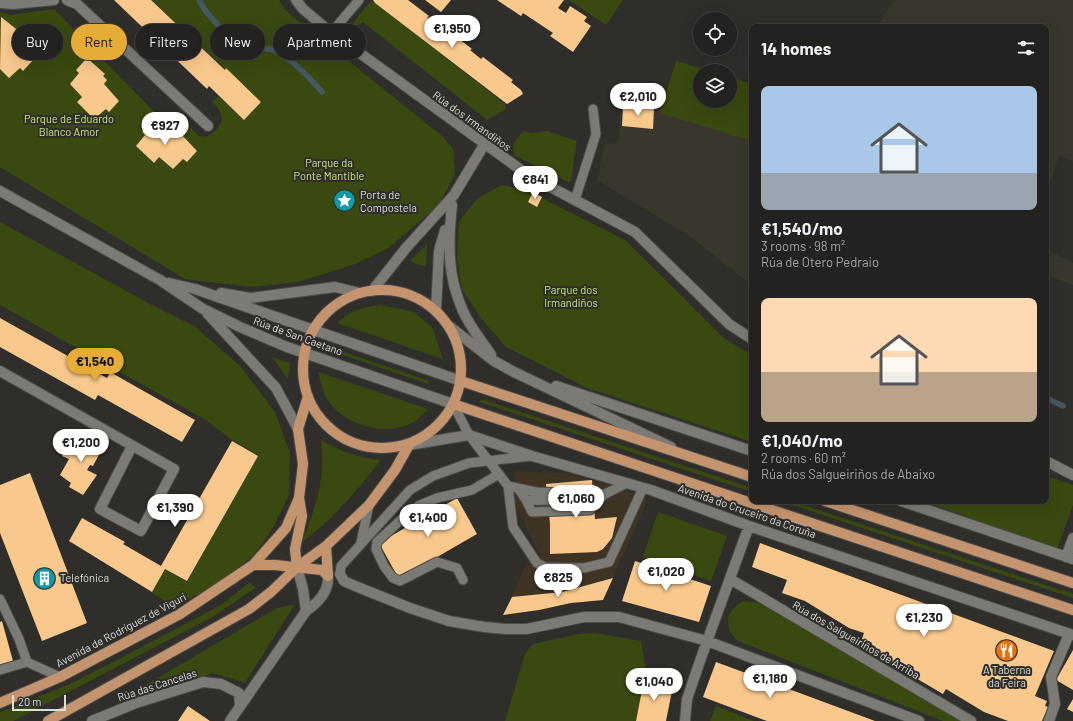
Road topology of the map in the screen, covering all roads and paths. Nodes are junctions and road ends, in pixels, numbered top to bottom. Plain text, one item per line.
1 (54, 0) edge
2 (67, 0) edge
3 (296, 0) edge
4 (359, 0) edge
5 (0, 3) edge
6 (320, 24) edge
7 (339, 24) edge
8 (366, 59) edge
9 (593, 109) dead end
10 (208, 126) dead end
11 (484, 145) junction
12 (0, 191) edge
13 (454, 195) junction
14 (575, 200) junction
15 (452, 205) junction
16 (160, 280) junction
17 (195, 289) junction
18 (372, 291) junction
19 (360, 294) junction
20 (203, 309) junction
21 (436, 311) junction
22 (449, 326) junction
23 (313, 331) junction
24 (749, 337) edge
25 (305, 352) junction
26 (494, 360) junction
27 (0, 372) edge
28 (514, 372) junction
29 (460, 381) junction
30 (308, 396) junction
31 (453, 404) junction
32 (298, 429) junction
33 (469, 435) junction
34 (409, 445) junction
35 (132, 446) junction
36 (749, 450) edge
37 (532, 456) junction
38 (696, 459) junction
39 (490, 461) junction
40 (1049, 463) edge
41 (499, 474) junction
42 (1073, 475) edge
43 (749, 476) edge
44 (627, 483) junction
45 (508, 486) junction
46 (518, 488) junction
47 (643, 488) junction
48 (605, 494) junction
49 (299, 498) junction
50 (749, 502) edge
51 (754, 504) edge
52 (834, 504) edge
53 (910, 504) edge
54 (369, 505) junction
55 (749, 526) junction
56 (1073, 538) edge
57 (360, 543) junction
58 (326, 546) junction
59 (1070, 558) edge
60 (253, 565) junction
61 (297, 567) junction
62 (328, 576) junction
63 (342, 577) joint
64 (730, 579) junction
65 (463, 580) dead end
66 (1073, 583) edge
67 (0, 599) edge
68 (1073, 610) edge
69 (306, 611) junction
70 (1071, 634) edge
71 (707, 642) junction
72 (27, 662) junction
73 (0, 670) edge
74 (60, 677) junction
75 (0, 703) edge
76 (240, 706) junction
77 (48, 721) edge
78 (92, 721) edge
79 (230, 721) edge
80 (685, 721) edge
81 (919, 721) edge
82 (971, 721) edge
83 (1049, 721) edge

1 - 5 street
2 - 10 street
3 - 6 street, Rúa dos Irmandiños
4 - 7 lane
8 - 11 street, Rúa dos Irmandiños
9 - 14 lane
11 - 13 street
11 - 14 street, Rúa dos Irmandiños
12 - 16 street, Rúa de San Caetano
13 - 15 street
13 - 18 street
14 - 24 street, Rúa dos Irmandiños
15 - 21 street
15 - 26 street
16 - 17 street, Rúa de San Caetano
16 - 20 street, Rúa de San Caetano
17 - 19 street
17 - 23 street, Rúa de San Caetano
18 - 19 main road
18 - 21 main road
19 - 23 main road
20 - 25 street, Rúa de San Caetano
20 - 32 street
21 - 22 main road
22 - 26 street
22 - 29 main road
23 - 25 main road
23 - 29 street, Rúa de San Caetano
25 - 30 main road
25 - 31 street, Rúa de San Caetano
26 - 28 street
27 - 35 street
28 - 36 street
28 - 38 street
29 - 31 main road
29 - 38 main road
30 - 32 main road, Avenida de Rodríguez de Viguri
30 - 34 main road
31 - 33 lane
31 - 34 main road
31 - 50 main road, Avenida do Cruceiro da Coruña
32 - 49 main road, Avenida de Rodríguez de Viguri
33 - 34 street, Avenida do Cruceiro da Coruña
33 - 37 street, Avenida do Cruceiro da Coruña
33 - 39 lane
34 - 54 main road
35 - 35 street
37 - 39 lane
37 - 44 street, Avenida do Cruceiro da Coruña
38 - 43 main road
39 - 41 lane
39 - 57 lane
40 - 42 street
41 - 45 lane
41 - 65 lane
44 - 47 street, Avenida do Cruceiro da Coruña
44 - 48 lane
45 - 46 lane
45 - 47 lane
46 - 48 lane
46 - 48 lane
47 - 55 street, Avenida do Cruceiro da Coruña
49 - 60 main road, Avenida de Rodríguez de Viguri
49 - 61 main road
51 - 68 main road, Avenida do Cruceiro da Coruña
52 - 66 main road
53 - 59 street
54 - 57 lane
54 - 58 main road
55 - 64 street
55 - 70 street, Avenida do Cruceiro da Coruña
56 - 59 street
57 - 63 lane
58 - 61 main road
58 - 62 main road
60 - 61 main road
60 - 74 main road, Avenida de Rodríguez de Viguri
61 - 62 main road
61 - 69 street
61 - 77 main road
62 - 69 street
63 - 71 street
64 - 71 street
64 - 82 street, Rúa dos Salgueiriños de Arriba
67 - 72 lane
69 - 76 street
70 - 83 street
71 - 80 street
71 - 81 street
72 - 73 lane
72 - 74 lane
74 - 75 main road, Avenida de Rodríguez de Viguri
76 - 78 street, Rúa das Cancelas
76 - 79 street

